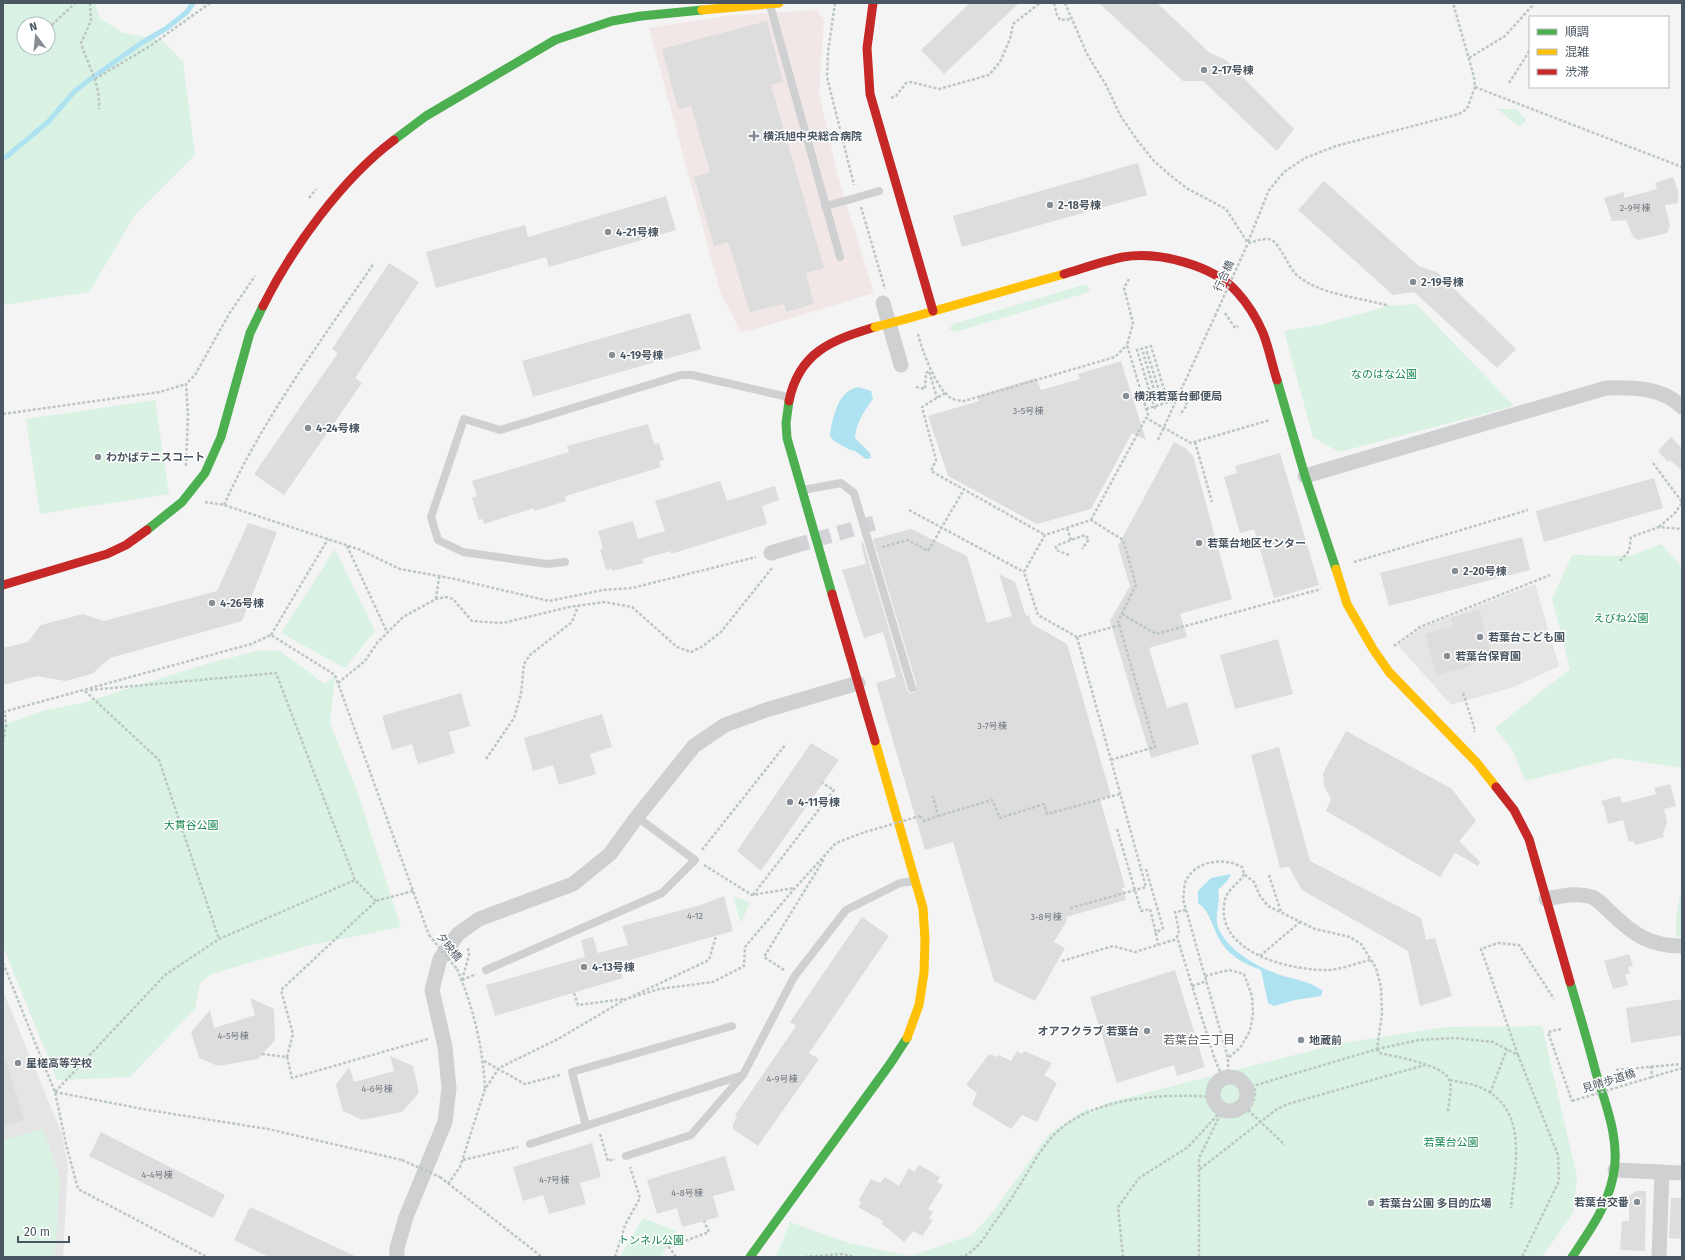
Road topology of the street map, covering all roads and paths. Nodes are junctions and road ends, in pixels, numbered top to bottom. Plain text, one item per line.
1 (75, 3) edge
2 (90, 3) edge
3 (210, 3) edge
4 (774, 3) edge
5 (835, 3) edge
6 (873, 3) edge
7 (1040, 3) edge
8 (1054, 3) edge
9 (1065, 3) edge
10 (1453, 3) edge
11 (1531, 3) edge
12 (1072, 19) junction
13 (56, 22) edge
14 (1529, 52) edge
15 (1469, 58) junction
16 (95, 79) junction
17 (1509, 83) dead end
18 (1475, 86) junction
19 (886, 99) dead end
20 (98, 109) dead end
21 (1682, 167) edge
22 (896, 186) junction
23 (856, 190) dead end
24 (860, 205) dead end
25 (825, 206) junction
26 (1248, 243) junction
27 (840, 257) dead end
28 (374, 263) dead end
29 (1129, 279) dead end
30 (883, 303) joint
31 (1389, 306) dead end
32 (933, 311) junction
33 (918, 334) dead end
34 (1127, 345) junction
35 (901, 366) dead end
36 (186, 384) dead end
37 (916, 387) dead end
38 (945, 393) junction
39 (788, 397) junction
40 (937, 398) junction
41 (1144, 402) junction
42 (1682, 407) edge
43 (1146, 409) junction
44 (1155, 409) dead end
45 (3, 414) edge
46 (1180, 415) dead end
47 (1146, 418) junction
48 (1274, 419) dead end
49 (1165, 428) junction
50 (1158, 440) dead end
51 (1195, 442) junction
52 (1653, 463) dead end
53 (1304, 476) junction
54 (963, 490) junction
55 (802, 491) junction
56 (1212, 502) dead end
57 (1682, 503) edge
58 (224, 505) dead end
59 (909, 510) dead end
60 (1528, 510) dead end
61 (1091, 520) junction
62 (1658, 527) junction
63 (943, 528) junction
64 (1067, 528) junction
65 (1682, 529) edge
66 (1045, 535) junction
67 (328, 539) dead end
68 (1071, 540) junction
69 (347, 546) dead end
70 (794, 546) tunnel mouth
71 (882, 547) dead end
72 (1082, 549) dead end
73 (771, 553) joint
74 (1068, 554) dead end
75 (1359, 561) dead end
76 (1620, 561) dead end
77 (565, 562) dead end
78 (1024, 572) junction
79 (1550, 575) dead end
80 (439, 577) dead end
81 (3, 585) edge
82 (1324, 588) dead end
83 (436, 599) junction
84 (578, 606) junction
85 (1122, 614) junction
86 (1120, 625) junction
87 (387, 632) junction
88 (271, 635) junction
89 (1077, 637) junction
90 (1390, 649) dead end
91 (338, 683) junction
92 (858, 683) junction
93 (912, 688) dead end
94 (84, 690) junction
95 (1463, 693) dead end
96 (4, 712) edge
97 (1473, 734) dead end
98 (3, 742) edge
99 (786, 744) dead end
100 (486, 759) dead end
101 (1110, 760) junction
102 (822, 783) dead end
103 (1120, 794) junction
104 (933, 796) dead end
105 (938, 816) junction
106 (637, 817) junction
107 (1117, 829) dead end
108 (827, 853) junction
109 (695, 860) junction
110 (1146, 869) dead end
111 (1244, 874) junction
112 (1269, 875) dead end
113 (355, 880) junction
114 (916, 881) junction
115 (794, 888) junction
116 (1135, 890) junction
117 (413, 892) junction
118 (752, 895) junction
119 (1546, 899) junction
120 (376, 901) junction
121 (1070, 908) dead end
122 (1186, 910) junction
123 (1281, 912) junction
124 (1300, 922) junction
125 (466, 928) junction
126 (1156, 933) junction
127 (716, 936) dead end
128 (219, 939) junction
129 (1177, 939) junction
130 (1158, 945) junction
131 (1682, 946) edge
132 (1260, 956) junction
133 (1370, 960) junction
134 (1062, 961) dead end
135 (3, 963) edge
136 (486, 970) dead end
137 (1205, 976) junction
138 (794, 977) junction
139 (462, 980) junction
140 (1207, 981) junction
141 (1192, 986) junction
142 (574, 993) dead end
143 (626, 999) junction
144 (1555, 1000) dead end
145 (732, 1026) dead end
146 (1561, 1029) dead end
147 (442, 1035) junction
148 (1376, 1049) junction
149 (1508, 1049) junction
150 (262, 1054) dead end
151 (1518, 1055) junction
152 (287, 1057) junction
153 (1228, 1058) junction
154 (484, 1061) junction
155 (1425, 1064) junction
156 (1682, 1064) edge
157 (1651, 1066) junction
158 (500, 1068) junction
159 (1682, 1068) edge
160 (1616, 1070) dead end
161 (572, 1072) junction
162 (743, 1075) junction
163 (1652, 1077) junction
164 (1226, 1078) junction
165 (1450, 1080) junction
166 (1251, 1087) junction
167 (485, 1089) junction
168 (56, 1092) junction
169 (1490, 1093) junction
170 (1214, 1097) junction
171 (1248, 1110) junction
172 (1222, 1112) junction
173 (1448, 1113) dead end
174 (596, 1122) junction
175 (1262, 1122) junction
176 (586, 1126) junction
177 (530, 1144) joint
178 (1285, 1145) dead end
179 (626, 1156) junction
180 (462, 1160) junction
181 (1200, 1169) junction
182 (1615, 1170) junction
183 (1662, 1172) junction
184 (1682, 1173) edge
185 (448, 1184) junction
186 (1512, 1208) dead end
187 (704, 1221) dead end
188 (207, 1257) edge
189 (397, 1257) edge
190 (542, 1257) edge
191 (615, 1257) edge
192 (676, 1257) edge
193 (750, 1257) edge
194 (805, 1257) edge
195 (855, 1257) edge
196 (960, 1257) edge
197 (1123, 1257) edge
198 (1199, 1257) edge
199 (1522, 1257) edge
200 (1572, 1257) edge
201 (1659, 1257) edge

1 - 13 path
2 - 16 path
3 - 16 path
4 - 25 lane
4 - 81 street
5 - 23 path
6 - 22 street
7 - 19 path
8 - 12 path
9 - 12 path
10 - 15 path
11 - 15 path
12 - 26 path
14 - 17 path
15 - 18 path
16 - 20 path
18 - 21 path
18 - 26 path, 行合橋
22 - 25 lane, bridge
22 - 32 street
24 - 30 path
25 - 27 lane
26 - 31 path
26 - 49 path, 行合橋, bridge
28 - 58 path
29 - 34 path
30 - 35 street
32 - 39 street, bridge
32 - 53 street
33 - 38 path
34 - 38 path
34 - 41 path
36 - 45 path
37 - 40 path
38 - 40 path
39 - 55 street
39 - 77 lane
40 - 54 path
41 - 43 path
41 - 44 path, bridge
42 - 53 street
43 - 46 path, bridge
43 - 47 path
47 - 49 path
47 - 61 path
48 - 51 path
49 - 50 path, 行合橋
49 - 51 path
51 - 56 path
52 - 57 path
53 - 119 street
54 - 63 path
54 - 66 path
55 - 92 street
55 - 93 lane
57 - 62 path
59 - 63 path
60 - 75 path
61 - 64 path
61 - 85 path
62 - 65 path
62 - 76 path
63 - 71 path
63 - 78 path
64 - 66 path
64 - 68 path
66 - 78 path
67 - 88 path
68 - 72 path
68 - 74 path
69 - 87 path
70 - 73 street
73 - 84 path
78 - 89 path
79 - 90 path
80 - 83 path
82 - 85 path
83 - 84 path
83 - 87 path
84 - 100 path
85 - 86 path
86 - 89 path
86 - 101 path
87 - 91 path
88 - 91 path
88 - 94 path
89 - 101 path
91 - 117 path, 夕映橋
92 - 106 street
92 - 114 street
94 - 96 path
94 - 113 path
94 - 128 path
95 - 97 path
96 - 98 path
99 - 109 path
101 - 103 path
102 - 118 path
103 - 105 path
103 - 116 path
104 - 105 path
105 - 108 path, bridge
106 - 109 lane
106 - 125 street
107 - 116 path
108 - 115 path
108 - 138 path
109 - 118 path
109 - 136 lane
110 - 126 path
111 - 122 path
111 - 123 path
111 - 132 path
112 - 123 path
113 - 120 path
113 - 128 path
114 - 138 lane
114 - 193 street
115 - 118 path
115 - 143 path
116 - 121 path
116 - 126 path
117 - 120 path
117 - 139 path, 夕映橋, bridge
119 - 131 street
119 - 182 street
120 - 152 path
122 - 129 path
122 - 137 path
123 - 124 path
124 - 132 path
124 - 133 path
125 - 139 path
125 - 147 street
126 - 130 path
127 - 143 path
128 - 168 path
129 - 130 path
129 - 141 path
130 - 134 path
132 - 133 path
133 - 148 path
135 - 168 path
137 - 140 path
137 - 153 path
138 - 162 lane
139 - 154 path, 夕映橋
140 - 141 path
140 - 153 path
141 - 164 path
142 - 143 path
143 - 158 path
144 - 151 path
145 - 161 lane
146 - 163 path, 見晴歩道橋, bridge
147 - 152 path
147 - 189 street
148 - 149 path
148 - 155 path
148 - 166 path
149 - 151 path
149 - 169 path
150 - 152 path
151 - 199 path
153 - 164 path
154 - 158 path
154 - 167 path, 夕映橋
155 - 165 path
155 - 175 path
156 - 157 path
157 - 160 path
157 - 163 path
158 - 161 path
158 - 167 path
159 - 163 path, 見晴歩道橋
161 - 176 lane
162 - 174 lane
162 - 179 lane
164 - 166 street
164 - 170 street
165 - 169 path
165 - 173 path
166 - 171 path
166 - 172 street
167 - 180 path
168 - 185 path, bridge
168 - 188 path
169 - 186 path
170 - 172 street
170 - 196 path
171 - 172 path
171 - 175 path
172 - 181 path
172 - 197 path
174 - 176 lane
174 - 179 path
175 - 178 path
175 - 181 path
176 - 177 lane
177 - 180 path
179 - 191 path
180 - 185 path
181 - 198 path
182 - 183 street
182 - 200 street
183 - 184 street
183 - 201 street
185 - 190 path
187 - 192 path
194 - 195 path

